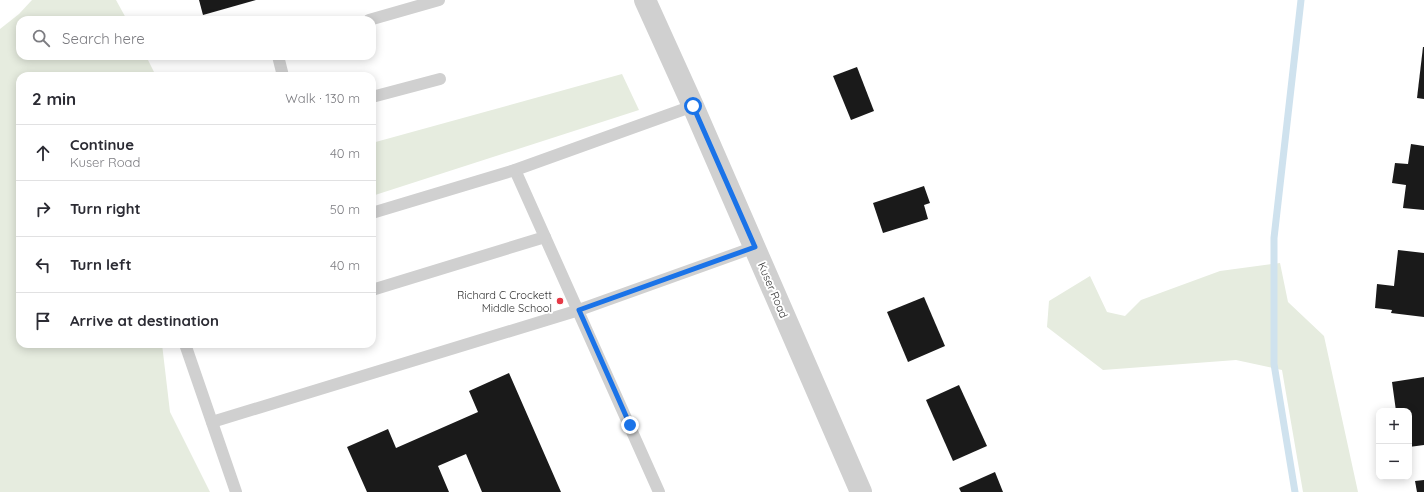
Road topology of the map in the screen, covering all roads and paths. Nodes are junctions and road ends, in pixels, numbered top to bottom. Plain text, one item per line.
1 (439, 0) edge
2 (645, 0) edge
3 (376, 18) edge
4 (279, 60) edge
5 (282, 72) edge
6 (440, 79) dead end
7 (376, 96) edge
8 (693, 106) junction
9 (515, 170) junction
10 (376, 212) edge
11 (546, 237) junction
12 (755, 247) junction
13 (376, 289) edge
14 (579, 310) junction
15 (189, 348) edge
16 (212, 422) junction
17 (236, 492) edge
18 (659, 492) edge
19 (861, 492) edge

1 - 3 lane
2 - 8 street, Kuser Road
4 - 5 lane
6 - 7 lane
8 - 9 lane
8 - 12 street, Kuser Road
9 - 10 lane
9 - 11 lane
11 - 13 lane
11 - 14 lane
12 - 14 lane
12 - 19 street, Kuser Road
14 - 16 lane
14 - 18 lane
15 - 16 lane
16 - 17 lane

